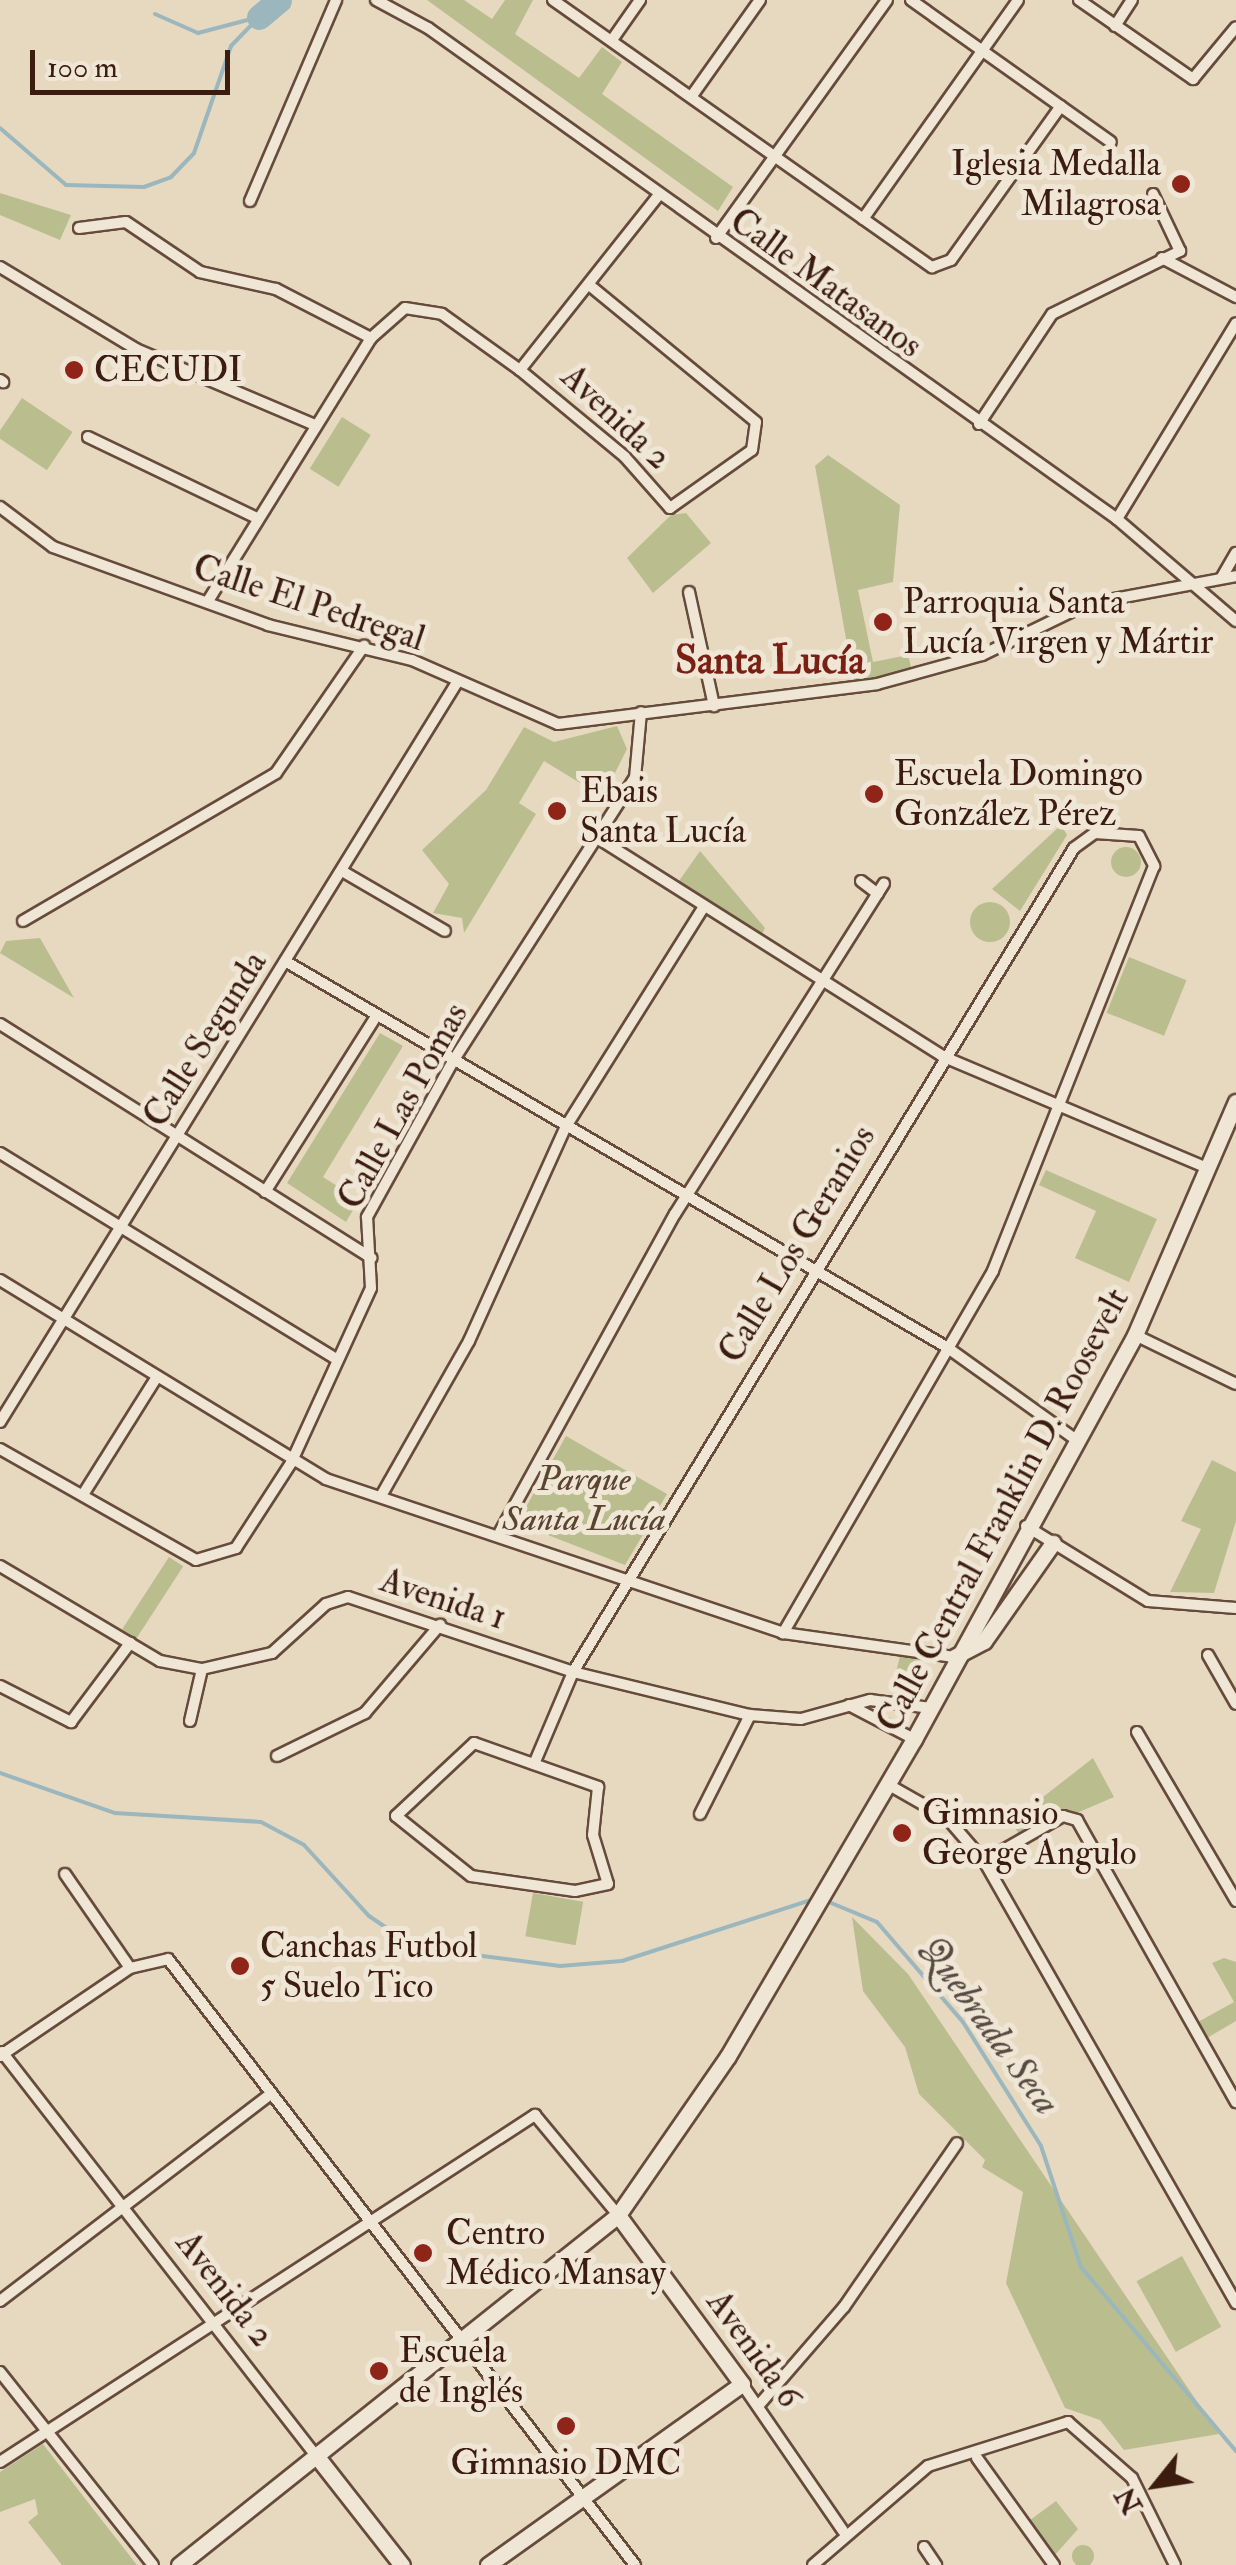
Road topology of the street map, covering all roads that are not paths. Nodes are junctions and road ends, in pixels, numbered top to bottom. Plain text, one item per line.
1 (336, 0) edge
2 (376, 0) edge
3 (553, 0) edge
4 (640, 0) edge
5 (760, 0) edge
6 (887, 0) edge
7 (912, 0) edge
8 (1018, 0) edge
9 (1079, 0) edge
10 (1132, 0) edge
11 (1115, 26) junction
12 (1236, 28) edge
13 (612, 40) junction
14 (982, 51) junction
15 (691, 96) junction
16 (1061, 106) junction
17 (1111, 142) dead end
18 (774, 157) junction
19 (1153, 194) dead end
20 (658, 196) junction
21 (250, 201) dead end
22 (862, 219) junction
23 (79, 228) dead end
24 (716, 238) junction
25 (1162, 258) junction
26 (0, 267) edge
27 (589, 285) junction
28 (1236, 297) edge
29 (1236, 324) edge
30 (372, 338) junction
31 (520, 370) junction
32 (979, 424) junction
33 (315, 425) junction
34 (88, 437) dead end
35 (0, 507) edge
36 (255, 517) junction
37 (1117, 518) junction
38 (1236, 554) edge
39 (1236, 576) edge
40 (1222, 577) junction
41 (1190, 581) junction
42 (688, 592) dead end
43 (208, 601) junction
44 (1236, 621) edge
45 (364, 646) junction
46 (456, 684) junction
47 (714, 706) junction
48 (641, 712) junction
49 (596, 838) junction
50 (342, 870) junction
51 (861, 881) dead end
52 (704, 906) junction
53 (23, 921) dead end
54 (445, 930) dead end
55 (285, 961) junction
56 (824, 982) junction
57 (377, 1015) junction
58 (0, 1024) edge
59 (942, 1056) junction
60 (453, 1061) junction
61 (1236, 1102) edge
62 (1059, 1109) junction
63 (565, 1128) junction
64 (176, 1138) junction
65 (0, 1152) edge
66 (1208, 1168) junction
67 (265, 1192) junction
68 (687, 1201) junction
69 (121, 1228) junction
70 (374, 1259) junction
71 (810, 1271) junction
72 (0, 1280) edge
73 (64, 1320) junction
74 (1135, 1335) junction
75 (948, 1348) junction
76 (334, 1358) junction
77 (156, 1378) junction
78 (1236, 1384) edge
79 (0, 1422) edge
80 (1075, 1439) junction
81 (0, 1449) edge
82 (291, 1462) junction
83 (84, 1493) junction
84 (381, 1496) junction
85 (1026, 1526) junction
86 (500, 1532) junction
87 (1052, 1542) junction
88 (0, 1566) edge
89 (628, 1581) junction
90 (1236, 1608) edge
91 (440, 1624) junction
92 (783, 1633) junction
93 (130, 1643) junction
94 (1208, 1655) dead end
95 (954, 1657) junction
96 (202, 1669) junction
97 (574, 1672) junction
98 (0, 1686) edge
99 (1236, 1704) edge
100 (849, 1705) junction
101 (930, 1708) junction
102 (750, 1715) junction
103 (190, 1721) dead end
104 (1137, 1732) dead end
105 (914, 1740) junction
106 (277, 1756) dead end
107 (534, 1764) junction
108 (889, 1784) junction
109 (700, 1814) dead end
110 (984, 1861) junction
111 (66, 1874) dead end
112 (1236, 1901) edge
113 (130, 1968) junction
114 (1, 2053) edge
115 (272, 2093) junction
116 (1236, 2102) edge
117 (957, 2143) dead end
118 (124, 2208) junction
119 (618, 2215) junction
120 (374, 2224) junction
121 (1236, 2276) edge
122 (1224, 2283) junction
123 (0, 2301) edge
124 (1236, 2303) edge
125 (216, 2325) junction
126 (464, 2340) junction
127 (0, 2372) edge
128 (742, 2384) junction
129 (759, 2405) junction
130 (47, 2433) junction
131 (318, 2458) junction
132 (977, 2458) junction
133 (0, 2462) edge
134 (585, 2498) junction
135 (843, 2530) junction
136 (924, 2547) dead end
137 (1053, 2563) edge
138 (153, 2565) edge
139 (178, 2565) edge
140 (402, 2565) edge
141 (488, 2565) edge
142 (635, 2565) edge
143 (812, 2565) edge
144 (936, 2565) edge
145 (1175, 2565) edge

1 - 21 street
2 - 20 street, Calle Matasanos
3 - 13 street
4 - 13 street
5 - 15 street
6 - 18 street
7 - 14 street
8 - 14 street
9 - 11 street
10 - 11 street
11 - 12 street
13 - 15 street
14 - 16 street
14 - 22 street
15 - 18 street
16 - 17 street
16 - 22 street
18 - 22 street
18 - 24 street
19 - 25 street
20 - 24 street, Calle Matasanos
20 - 27 street
23 - 30 street
24 - 32 street, Calle Matasanos
25 - 28 street
25 - 32 street
26 - 33 street
27 - 31 street
27 - 31 street, Avenida 2
29 - 37 street
30 - 31 street, Avenida 2
30 - 33 street
32 - 37 street, Calle Matasanos
33 - 36 street
34 - 36 street
35 - 43 street, Calle El Pedregal
36 - 43 street
37 - 41 street, Calle Matasanos
38 - 40 street
39 - 40 street, Calle El Pedregal
40 - 41 street, Calle El Pedregal
41 - 44 street, Calle Matasanos
41 - 47 street, Calle El Pedregal
42 - 47 street
43 - 45 street, Calle El Pedregal
45 - 46 street, Calle El Pedregal
45 - 53 street
46 - 48 street, Calle El Pedregal
46 - 50 street, Calle Segunda
47 - 48 street, Calle El Pedregal
48 - 49 street, Calle Las Pomas
49 - 52 street
49 - 60 street, Calle Las Pomas
50 - 54 street
50 - 55 street, Calle Segunda
51 - 56 street
52 - 56 street
52 - 63 street
55 - 57 street
55 - 64 street, Calle Segunda
56 - 59 street
56 - 68 street
57 - 60 street
57 - 67 street
58 - 64 street
59 - 62 street
59 - 62 street, Calle Los Geranios
59 - 71 street, Calle Los Geranios
60 - 63 street
60 - 70 street, Calle Las Pomas
61 - 66 main road, Calle Central Franklin D. Roosevelt
62 - 66 street
62 - 75 street
63 - 68 street
63 - 84 street
64 - 67 street
64 - 69 street, Calle Segunda
65 - 69 street
66 - 74 main road, Calle Central Franklin D. Roosevelt
67 - 70 street
68 - 71 street
68 - 86 street
69 - 73 street, Calle Segunda
69 - 76 street
70 - 76 street, Calle Las Pomas
71 - 75 street
71 - 89 street, Calle Los Geranios
72 - 73 street
73 - 77 street
73 - 79 street, Calle Segunda
74 - 78 street
74 - 80 main road, Calle Central Franklin D. Roosevelt
75 - 80 street
75 - 92 street
76 - 82 street, Calle Las Pomas
77 - 82 street
77 - 83 street
80 - 85 main road, Calle Central Franklin D. Roosevelt
81 - 83 street
82 - 83 street, Calle Las Pomas
82 - 84 street
84 - 86 street
85 - 87 street
85 - 95 main road, Calle Central Franklin D. Roosevelt
86 - 89 street
87 - 90 street
87 - 95 main road
88 - 93 street
89 - 92 street
89 - 97 street, Calle Los Geranios
91 - 96 street, Avenida 1
91 - 97 street, Avenida 1
91 - 106 street
92 - 95 street
93 - 96 street
93 - 98 street
94 - 99 street
95 - 101 main road, Calle Central Franklin D. Roosevelt
96 - 103 street
97 - 102 street, Avenida 1
97 - 107 street, Calle Los Geranios
100 - 101 street, Avenida 1
100 - 102 street, Avenida 1
100 - 105 street
101 - 105 main road, Calle Central Franklin D. Roosevelt
102 - 109 street
104 - 112 street
105 - 108 main road, Calle Central Franklin D. Roosevelt
107 - 107 street
108 - 110 street
108 - 119 main road, Calle Central Franklin D. Roosevelt
110 - 116 street
110 - 122 street
111 - 113 street
113 - 114 street
113 - 115 street
114 - 118 street, Avenida 2
115 - 118 street
115 - 120 street
117 - 129 street
118 - 123 street
118 - 125 street, Avenida 2
119 - 120 street, Avenida 6
119 - 126 main road, Calle Central Franklin D. Roosevelt
119 - 128 main road, Avenida 6
120 - 125 street
120 - 126 street
121 - 122 street
122 - 124 street
125 - 130 street
125 - 131 street, Avenida 2
126 - 131 main road, Calle Central Franklin D. Roosevelt
126 - 134 street
127 - 130 street
128 - 129 street, Avenida 6
128 - 134 main road
129 - 135 street, Avenida 6
130 - 133 street
130 - 138 street
131 - 139 main road, Calle Central Franklin D. Roosevelt
131 - 140 main road, Avenida 2
132 - 135 street
132 - 137 street
132 - 145 street
134 - 141 main road
134 - 142 street
135 - 143 street
136 - 144 street

